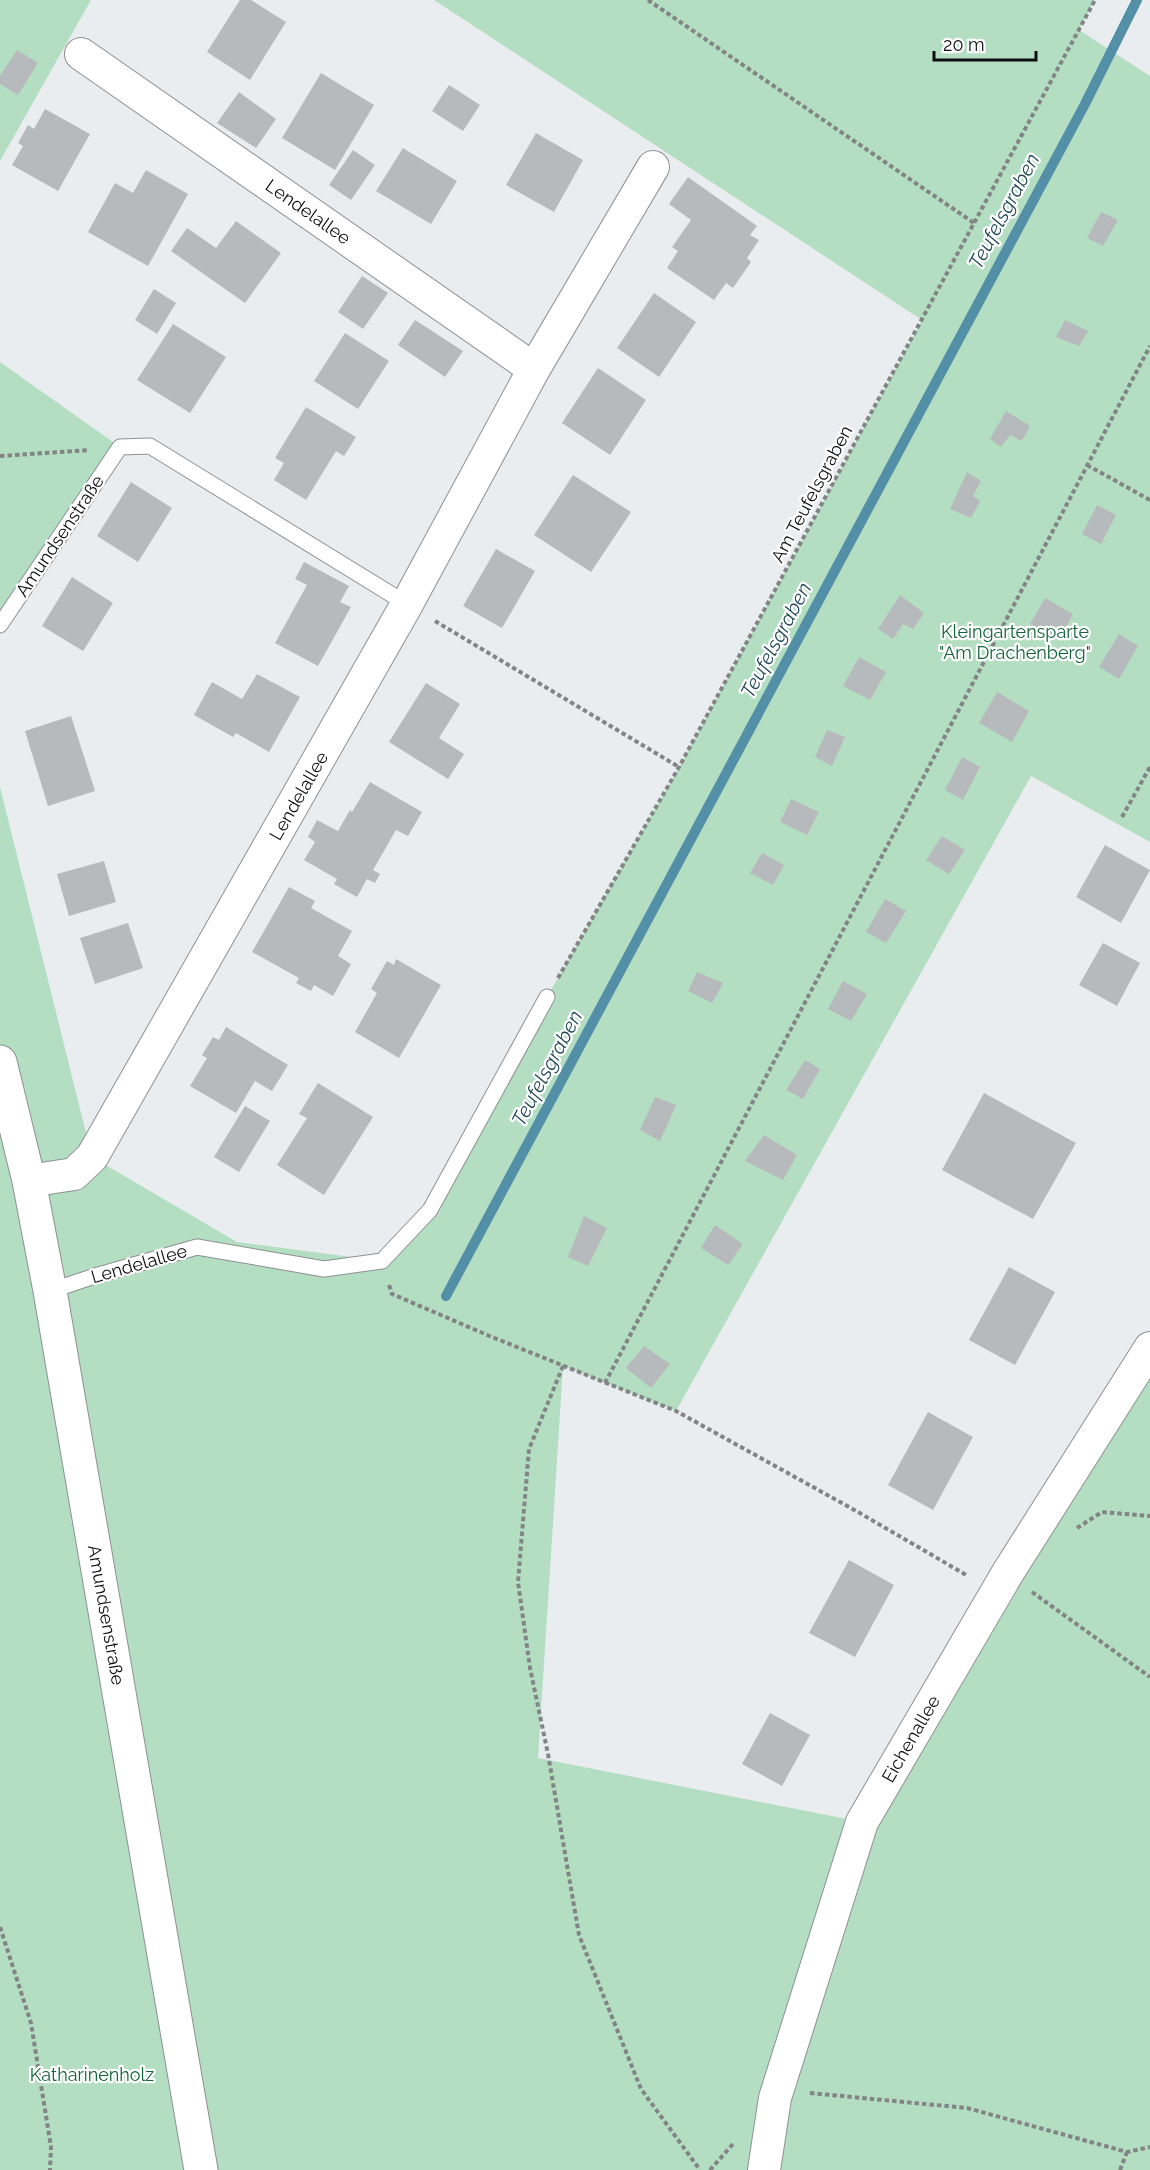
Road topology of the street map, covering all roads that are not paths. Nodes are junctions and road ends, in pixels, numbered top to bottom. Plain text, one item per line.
1 (81, 54) dead end
2 (653, 167) dead end
3 (534, 369) junction
4 (408, 604) junction
5 (0, 625) edge
6 (547, 998) road end
7 (0, 1062) edge
8 (29, 1181) junction
9 (50, 1292) junction
10 (1150, 1348) edge
11 (201, 2170) edge
12 (764, 2170) edge

1 - 3 street, Lendelallee
2 - 3 street, Lendelallee
3 - 4 street, Lendelallee
4 - 5 lane, Amundsenstraße
4 - 8 street, Lendelallee
6 - 9 lane, Lendelallee
7 - 8 street, Amundsenstraße
8 - 9 street, Amundsenstraße
9 - 11 street, Amundsenstraße
10 - 12 street, Eichenallee

